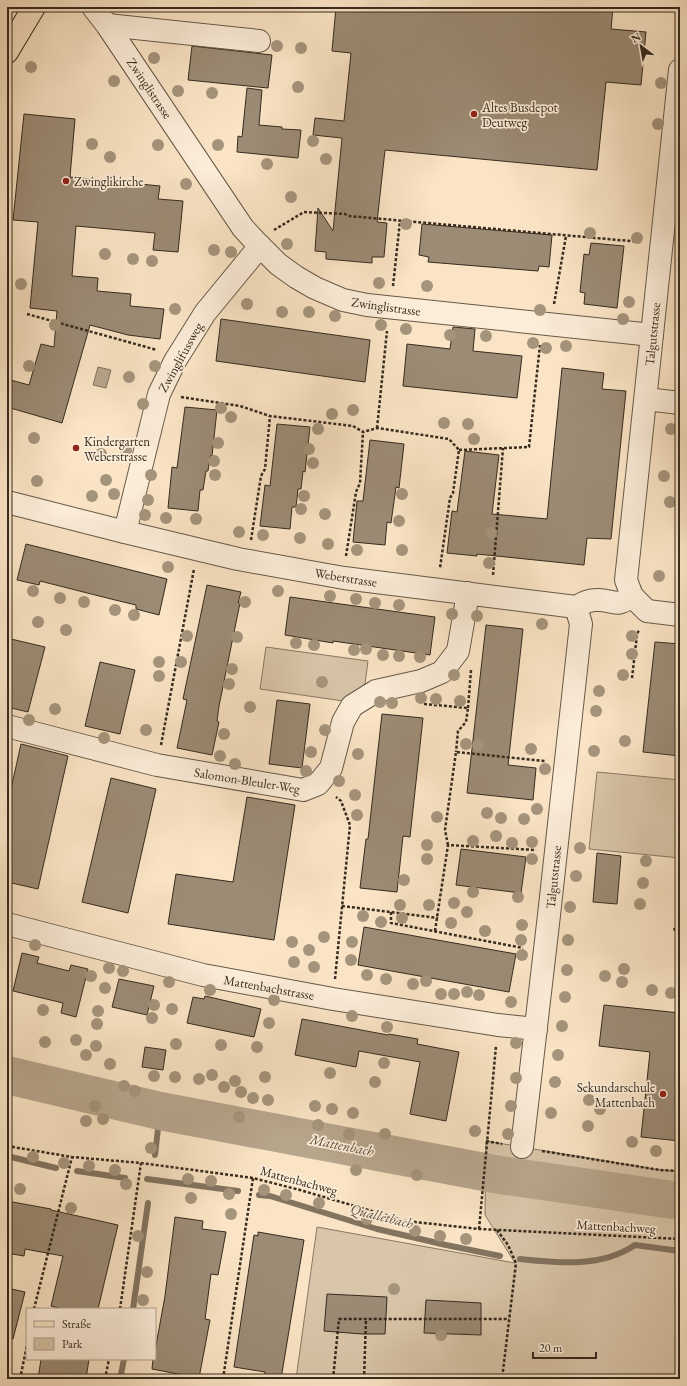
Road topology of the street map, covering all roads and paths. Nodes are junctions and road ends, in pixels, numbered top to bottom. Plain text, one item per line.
1 (34, 7) edge
2 (92, 7) edge
3 (107, 25) junction
4 (259, 41) dead end
5 (7, 52) edge
6 (680, 70) edge
7 (678, 109) edge
8 (400, 221) junction
9 (566, 236) junction
10 (253, 238) junction
11 (645, 242) dead end
12 (390, 308) junction
13 (27, 314) dead end
14 (546, 324) junction
15 (387, 331) dead end
16 (652, 335) junction
17 (178, 355) junction
18 (159, 394) junction
19 (646, 399) junction
20 (680, 403) edge
21 (270, 416) junction
22 (377, 428) junction
23 (363, 432) junction
24 (503, 448) junction
25 (459, 450) junction
26 (7, 502) edge
27 (125, 532) junction
28 (250, 546) dead end
29 (346, 559) dead end
30 (195, 564) dead end
31 (439, 572) dead end
32 (492, 578) dead end
33 (467, 593) junction
34 (632, 596) junction
35 (576, 607) junction
36 (680, 615) edge
37 (641, 624) dead end
38 (632, 678) dead end
39 (405, 685) junction
40 (7, 726) edge
41 (456, 752) junction
42 (547, 761) dead end
43 (157, 765) junction
44 (318, 784) junction
45 (448, 845) junction
46 (542, 851) dead end
47 (342, 906) junction
48 (391, 912) junction
49 (438, 918) junction
50 (7, 924) edge
51 (674, 928) dead end
52 (435, 931) junction
53 (680, 942) edge
54 (524, 948) dead end
55 (333, 999) junction
56 (498, 1025) junction
57 (536, 1029) junction
58 (7, 1146) edge
59 (522, 1147) joint
60 (72, 1157) junction
61 (142, 1163) junction
62 (680, 1171) edge
63 (253, 1178) junction
64 (479, 1229) junction
65 (497, 1230) junction
66 (680, 1239) edge
67 (34, 1308) edge
68 (120, 1308) edge
69 (366, 1319) junction
70 (509, 1319) junction
71 (26, 1350) edge
72 (109, 1360) edge
73 (20, 1379) edge
74 (105, 1379) edge
75 (223, 1379) edge
76 (333, 1379) edge
77 (364, 1379) edge
78 (502, 1379) edge

1 - 5 main road
2 - 3 street, Zwinglistrasse
3 - 4 street
3 - 10 street, Zwinglistrasse
6 - 7 street, Talgutstrasse
7 - 16 street, Talgutstrasse
8 - 9 path
8 - 10 path
8 - 12 path
9 - 11 path
9 - 14 path
10 - 12 street, Zwinglistrasse
10 - 17 street, Zwinglifussweg
12 - 14 street, Zwinglistrasse
13 - 17 path
14 - 16 street, Zwinglistrasse
14 - 24 path
15 - 22 path
16 - 19 street, Talgutstrasse
17 - 18 street, Zwinglifussweg
18 - 21 path
18 - 27 street, Zwinglifussweg
19 - 20 street
19 - 34 street, Talgutstrasse
21 - 23 path
21 - 28 path
22 - 23 path
22 - 25 path
23 - 29 path
24 - 25 path
24 - 32 path
25 - 31 path
26 - 27 street, Weberstrasse
27 - 33 street, Weberstrasse
30 - 43 path
33 - 35 street, Weberstrasse
33 - 39 street, Salomon-Bleuler-Weg
34 - 35 street, Weberstrasse
34 - 36 street
35 - 57 street, Talgutstrasse
37 - 38 path
39 - 41 path
39 - 44 street, Salomon-Bleuler-Weg
40 - 43 street, Salomon-Bleuler-Weg
41 - 42 path
41 - 45 path
43 - 44 street, Salomon-Bleuler-Weg
44 - 47 path
45 - 46 path
45 - 49 path
47 - 48 path
47 - 55 path
48 - 49 path
48 - 52 path
49 - 52 path
50 - 55 street, Mattenbachstrasse
51 - 53 path
52 - 54 path
55 - 56 street, Mattenbachstrasse
56 - 57 street, Mattenbachstrasse
56 - 64 path
57 - 59 street, Talgutstrasse
58 - 60 path, Mattenbachweg
59 - 62 path
60 - 61 path, Mattenbachweg
60 - 67 path
61 - 63 path, Mattenbachweg
61 - 68 path
63 - 64 path, Mattenbachweg
63 - 75 path
64 - 65 path, Mattenbachweg
65 - 66 path, Mattenbachweg
65 - 70 path
69 - 70 path
69 - 76 path
69 - 77 path
70 - 78 path
71 - 73 path
72 - 74 path

